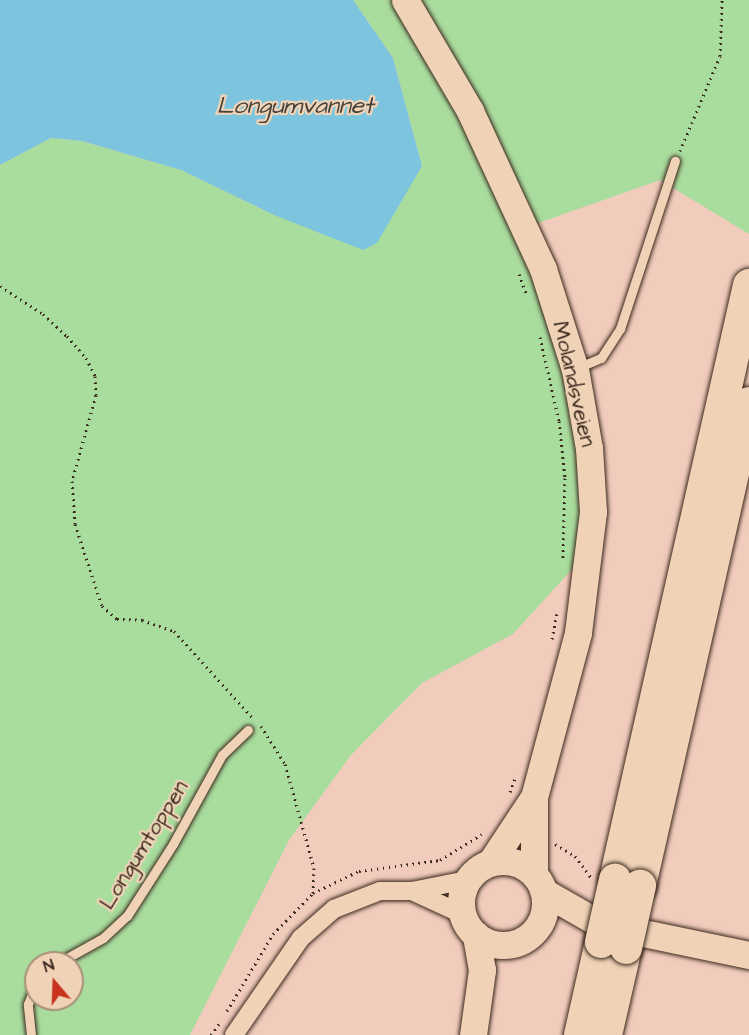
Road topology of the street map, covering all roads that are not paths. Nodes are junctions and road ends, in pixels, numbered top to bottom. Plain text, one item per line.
1 (405, 0) edge
2 (675, 161) road end
3 (749, 285) edge
4 (575, 369) junction
5 (749, 403) edge
6 (248, 730) dead end
7 (534, 797) junction
8 (491, 862) junction
9 (467, 880) junction
10 (539, 883) junction
11 (627, 883) junction
12 (412, 891) junction
13 (469, 925) junction
14 (526, 936) junction
15 (609, 938) junction
16 (80, 951) edge
17 (749, 955) edge
18 (29, 1011) edge
19 (31, 1035) edge
20 (234, 1035) edge
21 (473, 1035) edge
22 (484, 1035) edge
23 (580, 1035) edge
24 (606, 1035) edge

1 - 4 main road, Molandsveien
2 - 4 lane
3 - 11 highway
4 - 7 main road, Molandsveien
5 - 11 highway
6 - 16 lane, Longumtoppen
7 - 8 main road, Molandsveien
7 - 10 main road, Molandsveien
8 - 9 main road
8 - 10 main road
9 - 12 street
9 - 13 main road
10 - 14 main road
10 - 15 main road
11 - 15 highway, bridge
12 - 13 street
12 - 20 street
13 - 14 main road
13 - 21 main road
14 - 15 main road
14 - 22 main road
15 - 17 main road
15 - 23 highway
15 - 24 highway
18 - 19 lane

